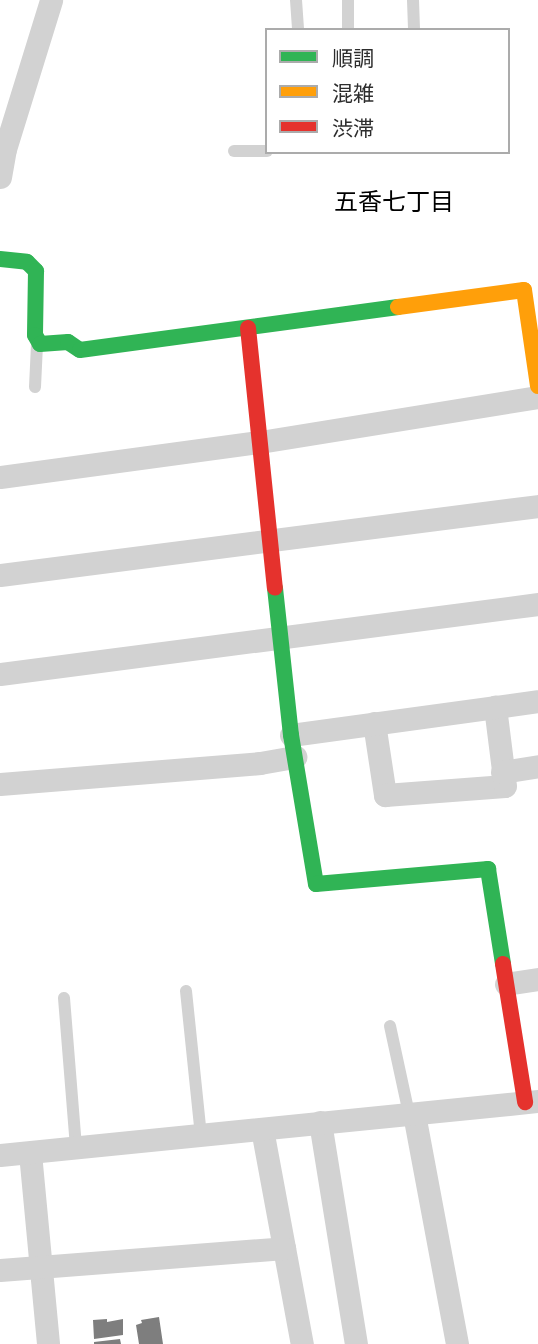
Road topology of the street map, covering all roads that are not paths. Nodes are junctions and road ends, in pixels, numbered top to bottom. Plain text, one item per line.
1 (51, 0) edge
2 (296, 0) edge
3 (348, 0) edge
4 (413, 0) edge
5 (298, 28) edge
6 (348, 28) edge
7 (414, 28) edge
8 (2, 147) edge
9 (234, 151) dead end
10 (265, 151) edge
11 (0, 177) edge
12 (0, 259) edge
13 (532, 302) edge
14 (248, 328) junction
15 (38, 341) junction
16 (538, 386) edge
17 (35, 387) dead end
18 (538, 397) edge
19 (260, 442) junction
20 (0, 477) edge
21 (538, 506) edge
22 (271, 539) junction
23 (0, 575) edge
24 (538, 604) edge
25 (280, 638) junction
26 (0, 674) edge
27 (538, 701) edge
28 (495, 706) junction
29 (374, 723) junction
30 (293, 746) junction
31 (538, 766) edge
32 (502, 772) junction
33 (0, 784) edge
34 (538, 979) edge
35 (506, 984) junction
36 (186, 991) dead end
37 (64, 998) dead end
38 (390, 1026) dead end
39 (532, 1102) edge
40 (412, 1114) junction
41 (320, 1122) junction
42 (262, 1129) junction
43 (201, 1136) junction
44 (76, 1148) junction
45 (30, 1153) junction
46 (0, 1155) edge
47 (284, 1248) junction
48 (41, 1268) junction
49 (0, 1270) edge
50 (48, 1344) edge
51 (302, 1344) edge
52 (356, 1344) edge
53 (457, 1344) edge

1 - 8 street
2 - 5 lane
3 - 6 lane
4 - 7 lane
8 - 11 street
9 - 10 lane
12 - 15 street
13 - 14 street
13 - 16 street
14 - 15 street
14 - 19 street
15 - 17 lane
18 - 19 street
19 - 20 street
19 - 22 street
21 - 22 street
22 - 23 street
22 - 25 street
24 - 25 street
25 - 26 street
25 - 30 street
27 - 28 street
28 - 29 street
28 - 32 street
29 - 30 street
29 - 32 street
30 - 33 street
30 - 35 street
31 - 32 street
34 - 35 street
35 - 39 street
36 - 43 lane
37 - 44 lane
38 - 40 lane
39 - 40 street
40 - 41 street
40 - 53 street
41 - 42 street
41 - 52 street
42 - 43 street
42 - 47 street
43 - 44 street
44 - 45 street
45 - 46 street
45 - 48 street
47 - 48 street
47 - 51 street
48 - 49 street
48 - 50 street

